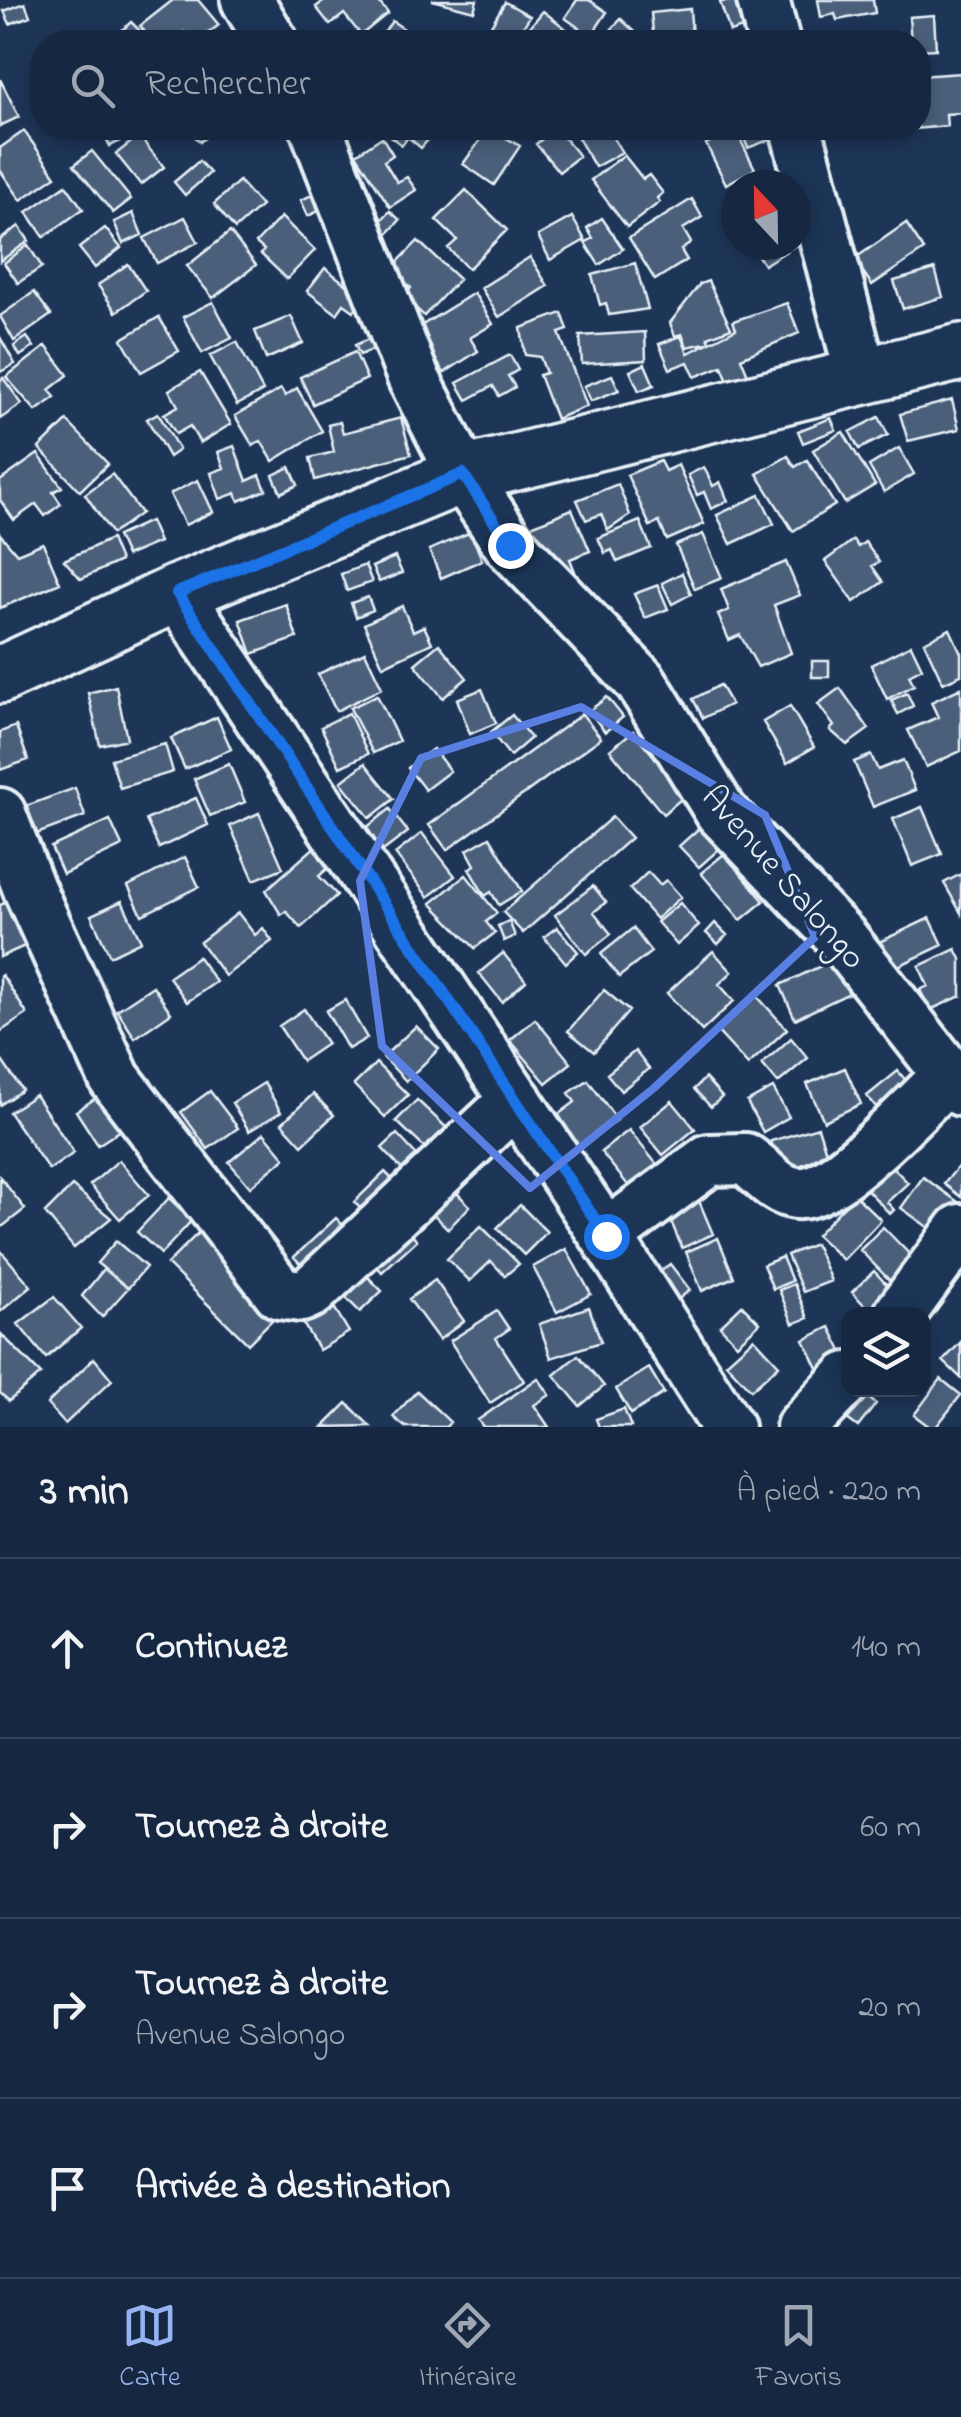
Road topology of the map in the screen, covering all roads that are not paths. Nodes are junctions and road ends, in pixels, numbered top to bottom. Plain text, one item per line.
1 (248, 0) edge
2 (763, 0) edge
3 (265, 30) edge
4 (771, 30) edge
5 (321, 140) edge
6 (799, 140) edge
7 (961, 352) edge
8 (861, 374) junction
9 (463, 474) junction
10 (177, 593) junction
11 (1, 673) edge
12 (0, 814) edge
13 (954, 1083) edge
14 (516, 1100) junction
15 (961, 1230) edge
16 (606, 1236) junction
17 (905, 1307) edge
18 (841, 1385) edge
19 (728, 1427) edge
20 (802, 1427) edge

1 - 3 street
2 - 4 street
5 - 9 street, Avenue Salongo
6 - 8 street
7 - 8 main road
8 - 9 main road
9 - 10 main road
9 - 13 street, Avenue Salongo
10 - 11 main road
10 - 14 street
12 - 14 street
13 - 16 street
14 - 16 street
15 - 17 street
16 - 19 street
18 - 20 street

